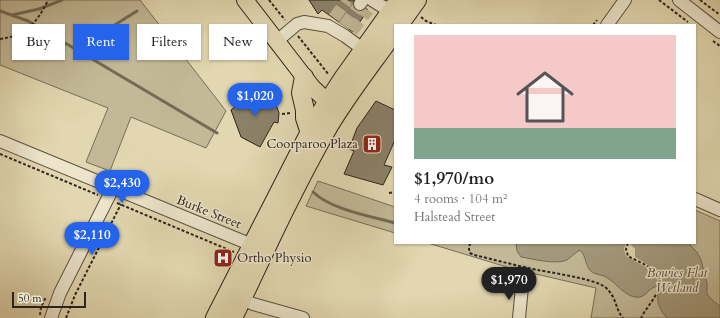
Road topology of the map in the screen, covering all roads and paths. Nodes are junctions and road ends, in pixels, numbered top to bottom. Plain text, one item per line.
1 (48, 0) edge
2 (245, 0) edge
3 (269, 0) edge
4 (626, 0) edge
5 (659, 0) edge
6 (679, 0) edge
7 (700, 0) edge
8 (367, 3) edge
9 (419, 8) edge
10 (720, 15) edge
11 (399, 19) edge
12 (434, 24) edge
13 (608, 24) edge
14 (691, 24) edge
15 (394, 26) edge
16 (292, 28) junction
17 (720, 32) edge
18 (0, 39) edge
19 (277, 41) junction
20 (364, 50) junction
21 (304, 77) junction
22 (331, 78) dead end
23 (333, 107) junction
24 (310, 133) junction
25 (0, 141) edge
26 (0, 154) edge
27 (113, 188) junction
28 (394, 192) edge
29 (389, 193) dead end
30 (696, 199) edge
31 (96, 201) dead end
32 (117, 203) dead end
33 (121, 204) junction
34 (720, 210) edge
35 (470, 244) edge
36 (628, 244) edge
37 (252, 245) junction
38 (236, 252) dead end
39 (522, 287) dead end
40 (48, 293) dead end
41 (235, 295) junction
42 (642, 317) edge
43 (39, 318) edge
44 (51, 318) edge
45 (66, 318) edge
46 (215, 318) edge
47 (233, 318) edge
48 (303, 318) edge
49 (519, 318) edge
50 (623, 318) edge

1 - 18 path
2 - 19 main road
3 - 16 path
4 - 13 street
5 - 14 path
6 - 17 street
7 - 10 path
8 - 11 street
9 - 11 highway
9 - 12 path
11 - 20 highway
15 - 23 highway
16 - 19 street
16 - 20 street
16 - 22 path
19 - 21 main road
20 - 23 highway
21 - 23 main road
21 - 24 highway
23 - 24 highway
23 - 41 highway
24 - 37 highway
25 - 27 street, Burke Street
26 - 31 path
27 - 37 street, Burke Street
27 - 44 street
28 - 29 path
30 - 34 street
32 - 33 path
33 - 38 path
33 - 45 path
35 - 50 path
36 - 42 path
37 - 41 highway
39 - 49 street
40 - 43 path
41 - 46 highway
41 - 47 highway
41 - 48 street

